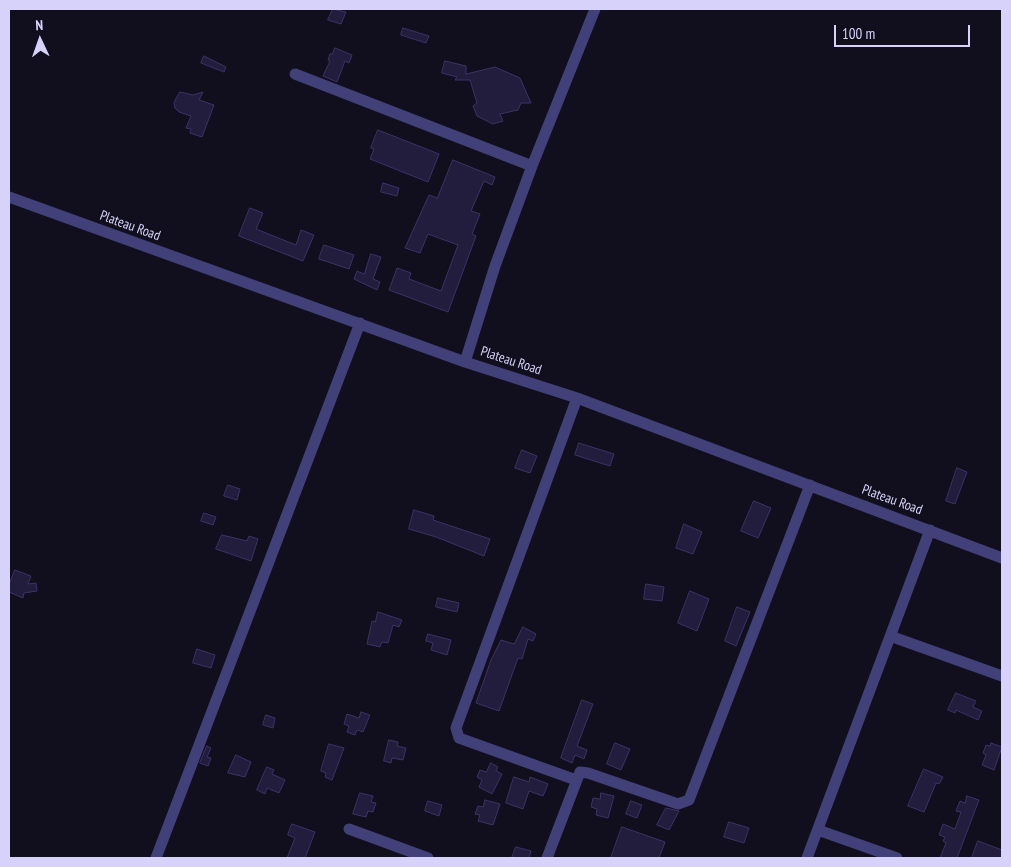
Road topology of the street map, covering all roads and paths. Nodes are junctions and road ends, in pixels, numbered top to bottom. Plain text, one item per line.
1 (594, 9) edge
2 (295, 74) dead end
3 (532, 166) junction
4 (9, 197) edge
5 (360, 323) junction
6 (465, 362) junction
7 (577, 398) junction
8 (810, 485) junction
9 (930, 530) junction
10 (1002, 558) edge
11 (890, 636) junction
12 (1002, 676) edge
13 (576, 780) junction
14 (349, 829) dead end
15 (818, 830) junction
16 (156, 858) edge
17 (428, 858) edge
18 (547, 858) edge
19 (807, 858) edge
20 (897, 858) edge

1 - 3 street
2 - 3 street
3 - 6 street
4 - 5 street, Plateau Road
5 - 6 street, Plateau Road
5 - 16 street
6 - 7 street, Plateau Road
7 - 8 street, Plateau Road
7 - 13 street
8 - 9 street, Plateau Road
8 - 13 street
9 - 10 street, Plateau Road
9 - 11 street
11 - 12 street
11 - 15 street
13 - 18 street
14 - 17 street
15 - 19 street
15 - 20 street

